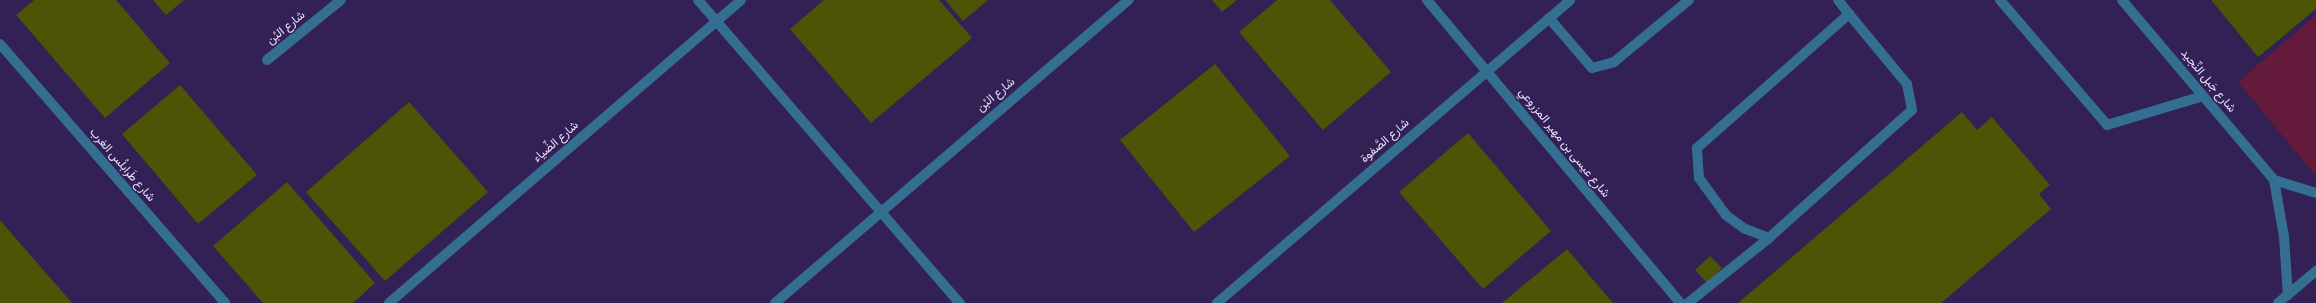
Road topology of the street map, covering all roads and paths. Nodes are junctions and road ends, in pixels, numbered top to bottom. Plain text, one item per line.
1 (341, 0) edge
2 (698, 0) edge
3 (741, 0) edge
4 (1129, 0) edge
5 (1427, 0) edge
6 (1570, 0) edge
7 (1689, 0) edge
8 (1838, 0) edge
9 (2000, 0) edge
10 (2122, 0) edge
11 (1849, 14) junction
12 (1549, 18) junction
13 (716, 21) junction
14 (0, 44) edge
15 (267, 60) dead end
16 (1488, 70) junction
17 (2203, 96) junction
18 (2274, 180) junction
19 (2316, 193) edge
20 (880, 210) junction
21 (1769, 238) junction
22 (2316, 271) edge
23 (2288, 295) junction
24 (225, 303) edge
25 (389, 303) edge
26 (775, 303) edge
27 (960, 303) edge
28 (1217, 303) edge
29 (1680, 303) edge
30 (1688, 303) edge
31 (2278, 303) edge

1 - 15 street, شارع البُن
2 - 13 street
3 - 13 street, شارع الضِّياء
4 - 20 street, شارع البُن
5 - 16 street, شارع عيسى بن مهير المزروعي
6 - 12 street, شارع الصَّفوة
7 - 12 street
8 - 11 street
9 - 17 street
10 - 17 street, شارع جَبل النِّجيد
11 - 21 street
11 - 21 street
12 - 16 street, شارع الصَّفوة
13 - 20 street
13 - 25 street, شارع الضِّياء
14 - 24 street, شارع طَرابلُس الغرب
16 - 28 street, شارع الصَّفوة
16 - 29 street, شارع عيسى بن مهير المزروعي
17 - 18 street, شارع جَبل النِّجيد
18 - 19 street
18 - 23 street
20 - 26 street, شارع البُن
20 - 27 street
21 - 30 street
22 - 23 street
23 - 31 street

